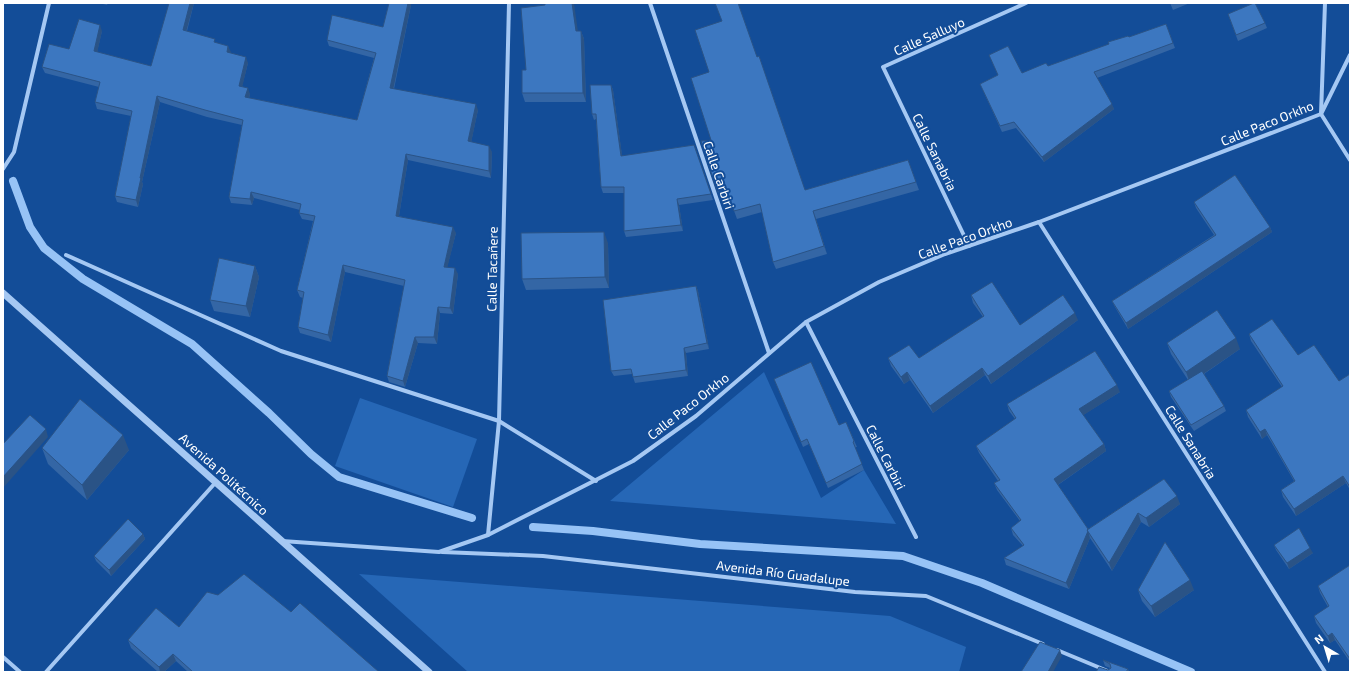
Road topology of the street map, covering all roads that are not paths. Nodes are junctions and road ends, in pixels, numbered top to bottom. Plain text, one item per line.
1 (49, 3) edge
2 (508, 3) edge
3 (650, 3) edge
4 (1026, 3) edge
5 (1325, 3) edge
6 (1350, 55) edge
7 (883, 67) joint
8 (1321, 114) junction
9 (1350, 160) edge
10 (3, 169) edge
11 (1039, 222) junction
12 (969, 246) junction
13 (66, 255) dead end
14 (3, 293) edge
15 (806, 322) junction
16 (769, 353) junction
17 (499, 421) junction
18 (596, 481) junction
19 (216, 482) junction
20 (488, 535) junction
21 (916, 537) dead end
22 (282, 541) junction
23 (439, 552) junction
24 (1045, 645) edge
25 (1052, 648) edge
26 (3, 657) edge
27 (20, 672) edge
28 (46, 672) edge
29 (429, 672) edge
30 (1110, 672) edge
31 (1326, 672) edge

1 - 10 street
2 - 17 street, Calle Tacañere
3 - 16 street, Calle Carbiri
4 - 7 street, Calle Salluyo
5 - 8 street
6 - 8 street, Calle Paco Orkho
7 - 12 street, Calle Sanabria
8 - 9 street
8 - 11 street, Calle Paco Orkho
11 - 12 street, Calle Paco Orkho
11 - 31 street, Calle Sanabria
12 - 15 street, Calle Paco Orkho
13 - 17 street
14 - 19 street, Avenida Politécnico
15 - 16 street, Calle Paco Orkho
15 - 21 street, Calle Carbiri
16 - 18 street, Calle Paco Orkho
17 - 18 street
17 - 20 street, Calle Tacañere
18 - 20 street, Calle Paco Orkho
19 - 22 street, Avenida Politécnico
19 - 28 street
20 - 23 street, Calle Paco Orkho
22 - 23 street, Avenida Río Guadalupe
22 - 29 street, Avenida Politécnico
23 - 24 street, Avenida Río Guadalupe
25 - 30 street
26 - 27 street

